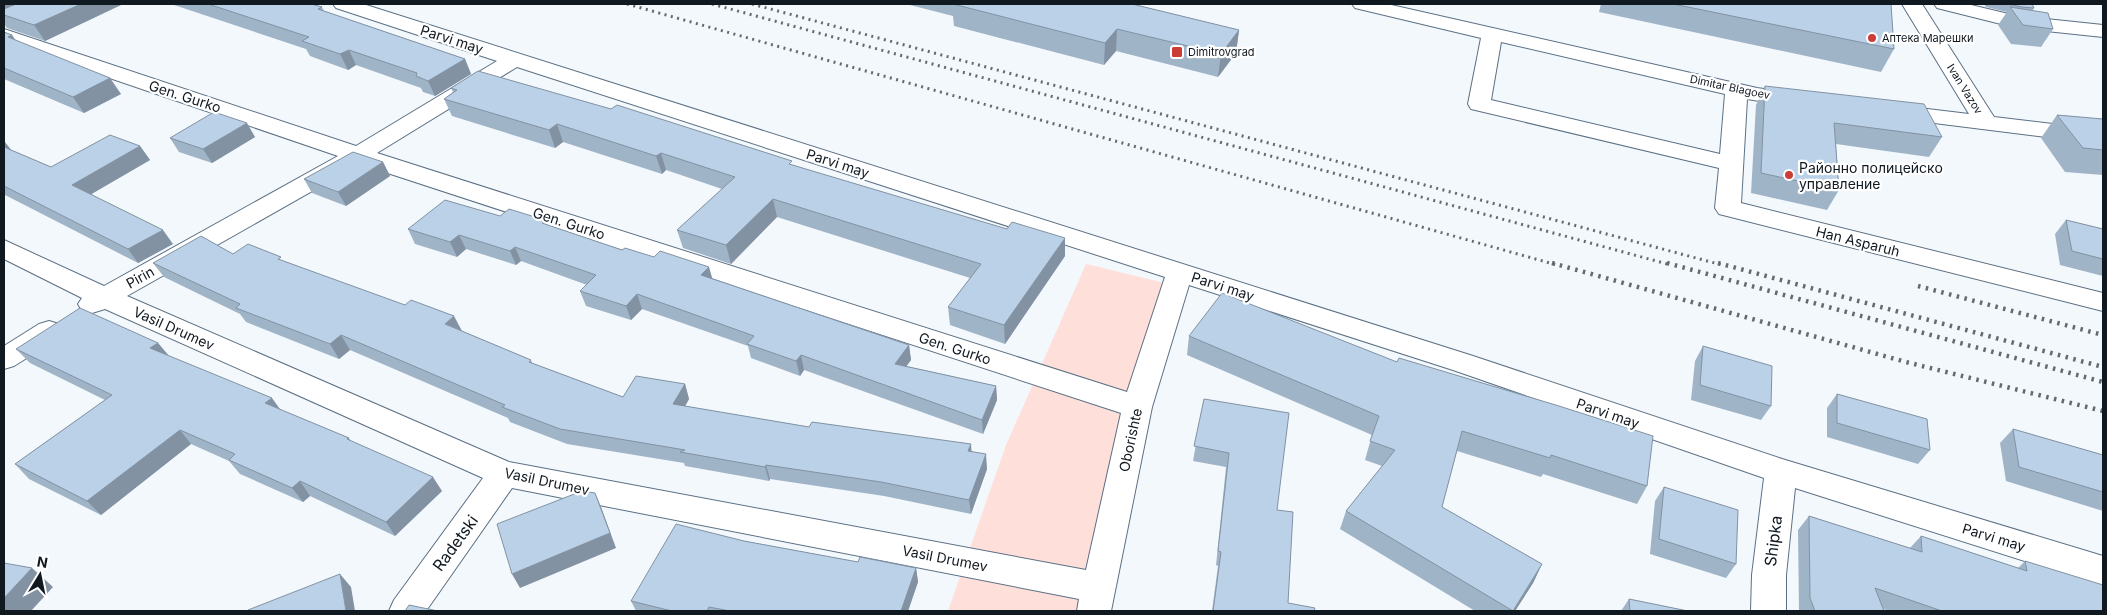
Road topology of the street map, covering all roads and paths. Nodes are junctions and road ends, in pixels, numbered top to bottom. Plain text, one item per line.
1 (343, 4) edge
2 (1362, 4) edge
3 (1912, 4) edge
4 (1944, 4) edge
5 (6, 24) edge
6 (2103, 31) edge
7 (1492, 34) junction
8 (515, 59) junction
9 (1736, 90) junction
10 (1814, 102) edge
11 (1872, 109) edge
12 (1986, 123) junction
13 (2103, 137) edge
14 (358, 155) junction
15 (1731, 164) junction
16 (4, 249) edge
17 (1180, 272) junction
18 (104, 297) junction
19 (2103, 302) edge
20 (4, 359) edge
21 (1137, 407) junction
22 (1781, 471) junction
23 (504, 474) junction
24 (2103, 571) edge
25 (1097, 600) edge
26 (406, 611) edge
27 (1768, 611) edge

1 - 8 street, Parvi may
2 - 7 street, Dimitar Blagoev
3 - 12 street, Ivan Vazov
4 - 6 street
5 - 14 street, Gen. Gurko
7 - 9 street, Dimitar Blagoev
7 - 15 street
8 - 14 street, Pirin
8 - 17 street, Parvi may
9 - 10 street, Dimitar Blagoev
9 - 15 street, Han Asparuh
11 - 12 street
12 - 13 street
14 - 18 street, Pirin
14 - 21 street, Gen. Gurko
15 - 19 street, Han Asparuh
16 - 18 street, Vasil Drumev
17 - 21 street, Oborishte
17 - 22 street, Parvi may
18 - 20 street, Pirin
18 - 23 street, Vasil Drumev
21 - 25 street, Oborishte
22 - 24 street, Parvi may
22 - 27 street, Shipka
23 - 25 street, Vasil Drumev
23 - 26 street, Radetski

